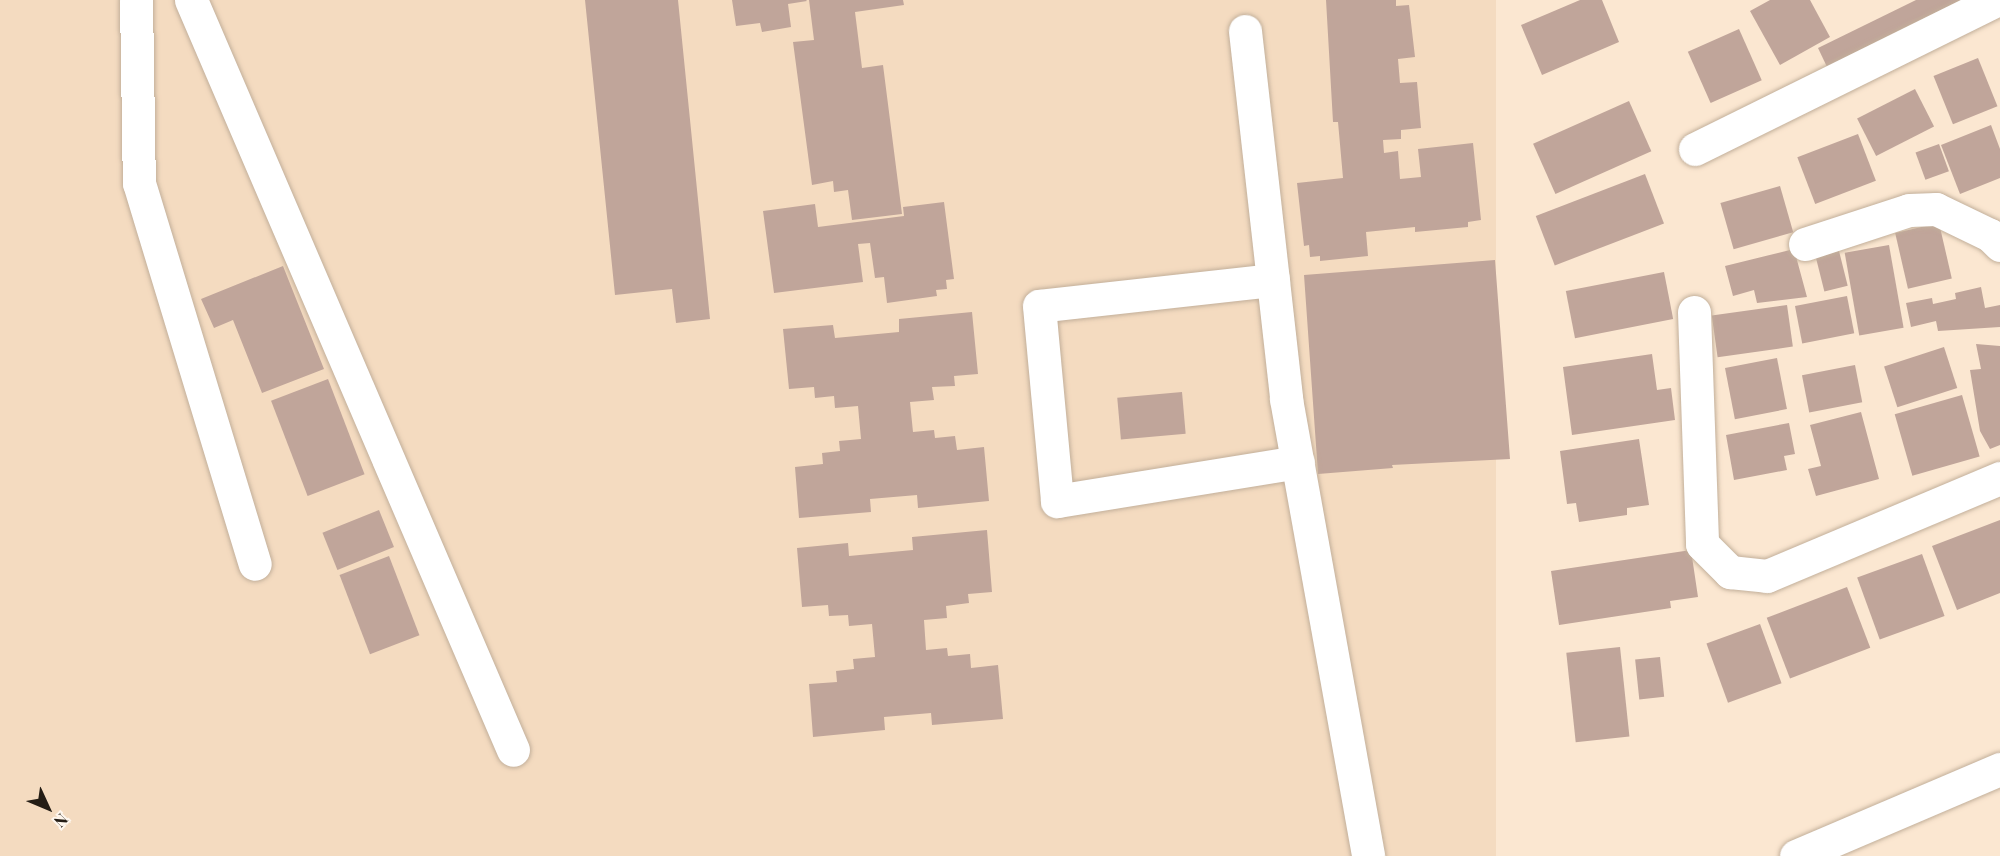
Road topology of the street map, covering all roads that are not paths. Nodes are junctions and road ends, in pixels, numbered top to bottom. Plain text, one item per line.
1 (136, 0) edge
2 (191, 0) edge
3 (1996, 0) edge
4 (1245, 31) dead end
5 (1695, 149) dead end
6 (1805, 244) dead end
7 (2000, 245) edge
8 (1273, 280) junction
9 (1694, 312) dead end
10 (1298, 462) junction
11 (2000, 478) edge
12 (255, 564) dead end
13 (513, 750) dead end
14 (2000, 769) edge
15 (1368, 856) edge
16 (1796, 856) edge

1 - 12 street
2 - 13 street
3 - 5 street
4 - 8 street
6 - 7 street
8 - 10 street
8 - 10 street
9 - 11 street
10 - 15 street
14 - 16 street

